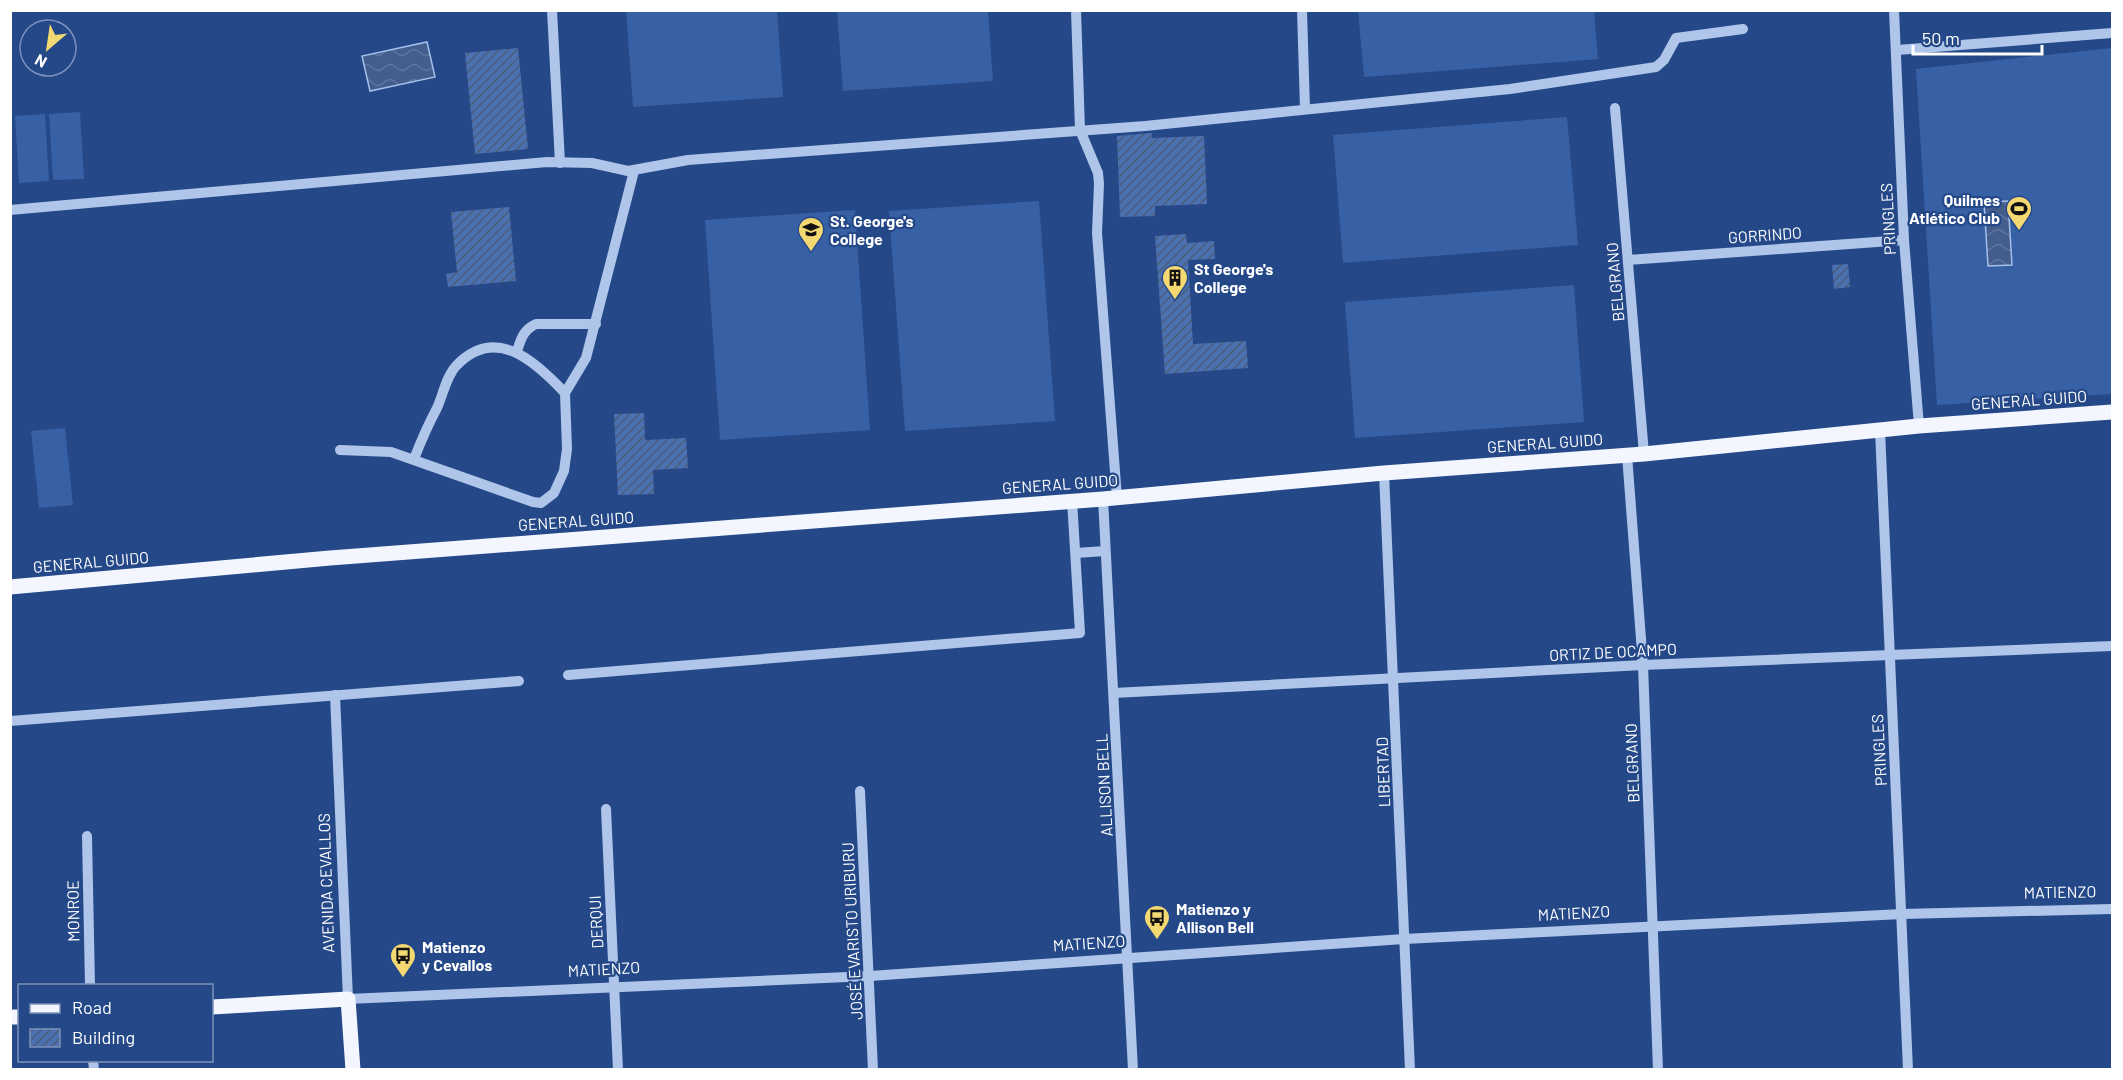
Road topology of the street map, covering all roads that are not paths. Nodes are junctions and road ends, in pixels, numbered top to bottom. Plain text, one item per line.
1 (552, 10) edge
2 (1076, 10) edge
3 (1302, 10) edge
4 (1894, 10) edge
5 (1743, 29) dead end
6 (2112, 33) edge
7 (1897, 50) junction
8 (1616, 108) dead end
9 (1305, 109) junction
10 (1080, 130) junction
11 (560, 163) junction
12 (634, 171) junction
13 (10, 210) edge
14 (1904, 240) junction
15 (1628, 260) junction
16 (596, 324) junction
17 (517, 351) junction
18 (565, 393) junction
19 (2112, 412) edge
20 (1919, 426) junction
21 (1880, 430) junction
22 (340, 450) dead end
23 (1644, 453) junction
24 (1627, 455) junction
25 (414, 459) junction
26 (1384, 473) junction
27 (1110, 499) junction
28 (1072, 500) junction
29 (1105, 551) junction
30 (1076, 553) junction
31 (10, 587) edge
32 (2112, 646) edge
33 (1890, 655) junction
34 (1643, 665) junction
35 (568, 675) dead end
36 (1395, 678) junction
37 (519, 681) dead end
38 (1114, 693) junction
39 (335, 695) junction
40 (10, 721) edge
41 (860, 791) dead end
42 (606, 809) dead end
43 (87, 836) dead end
44 (2112, 909) edge
45 (1902, 914) junction
46 (1653, 927) junction
47 (1404, 939) junction
48 (1128, 959) junction
49 (870, 976) junction
50 (90, 984) edge
51 (614, 986) junction
52 (348, 999) junction
53 (213, 1007) edge
54 (353, 1070) edge
55 (618, 1070) edge
56 (873, 1070) edge
57 (1133, 1070) edge
58 (1410, 1070) edge
59 (1658, 1070) edge
60 (1908, 1070) edge

1 - 11 street
2 - 10 street, ALLISON BELL
3 - 9 street
4 - 7 street, PRINGLES
5 - 9 street
6 - 7 street
7 - 14 street, PRINGLES
8 - 15 street, BELGRANO
9 - 10 street
10 - 12 street
10 - 27 street, ALLISON BELL
11 - 12 street
11 - 13 street
12 - 16 street
14 - 15 street, GORRINDO
14 - 20 street, PRINGLES
15 - 23 street, BELGRANO
16 - 17 street
16 - 18 street
17 - 18 street
17 - 25 street
18 - 25 street
19 - 20 main road, GENERAL GUIDO
20 - 21 main road, GENERAL GUIDO
21 - 23 main road, GENERAL GUIDO
21 - 33 street, PRINGLES
22 - 25 street
23 - 24 main road, GENERAL GUIDO
24 - 26 main road, GENERAL GUIDO
24 - 34 street, BELGRANO
26 - 27 main road, GENERAL GUIDO
26 - 36 street, LIBERTAD
27 - 28 main road, GENERAL GUIDO
27 - 29 street, ALLISON BELL
28 - 30 street
28 - 31 main road, GENERAL GUIDO
29 - 30 street
29 - 38 street, ALLISON BELL
30 - 35 street
32 - 33 street, ORTIZ DE OCAMPO
33 - 34 street, ORTIZ DE OCAMPO
33 - 45 street, PRINGLES
34 - 36 street, ORTIZ DE OCAMPO
34 - 46 street, BELGRANO
36 - 38 street, ORTIZ DE OCAMPO
36 - 47 street, LIBERTAD
37 - 39 street
38 - 48 street, ALLISON BELL
39 - 40 street
39 - 52 street, AVENIDA CEVALLOS
41 - 49 street, JOSÉ EVARISTO URIBURU
42 - 51 street, DERQUI
43 - 50 street, MONROE
44 - 45 street, MATIENZO
45 - 46 street, MATIENZO
45 - 60 street, PRINGLES
46 - 47 street, MATIENZO
46 - 59 street, BELGRANO
47 - 48 street, MATIENZO
47 - 58 street, LIBERTAD
48 - 49 street, MATIENZO
48 - 57 street, ALLISON BELL
49 - 51 street, MATIENZO
49 - 56 street, JOSÉ EVARISTO URIBURU
51 - 52 street, MATIENZO
51 - 55 street, DERQUI
52 - 53 main road, MATIENZO
52 - 54 main road, AVENIDA CEVALLOS

